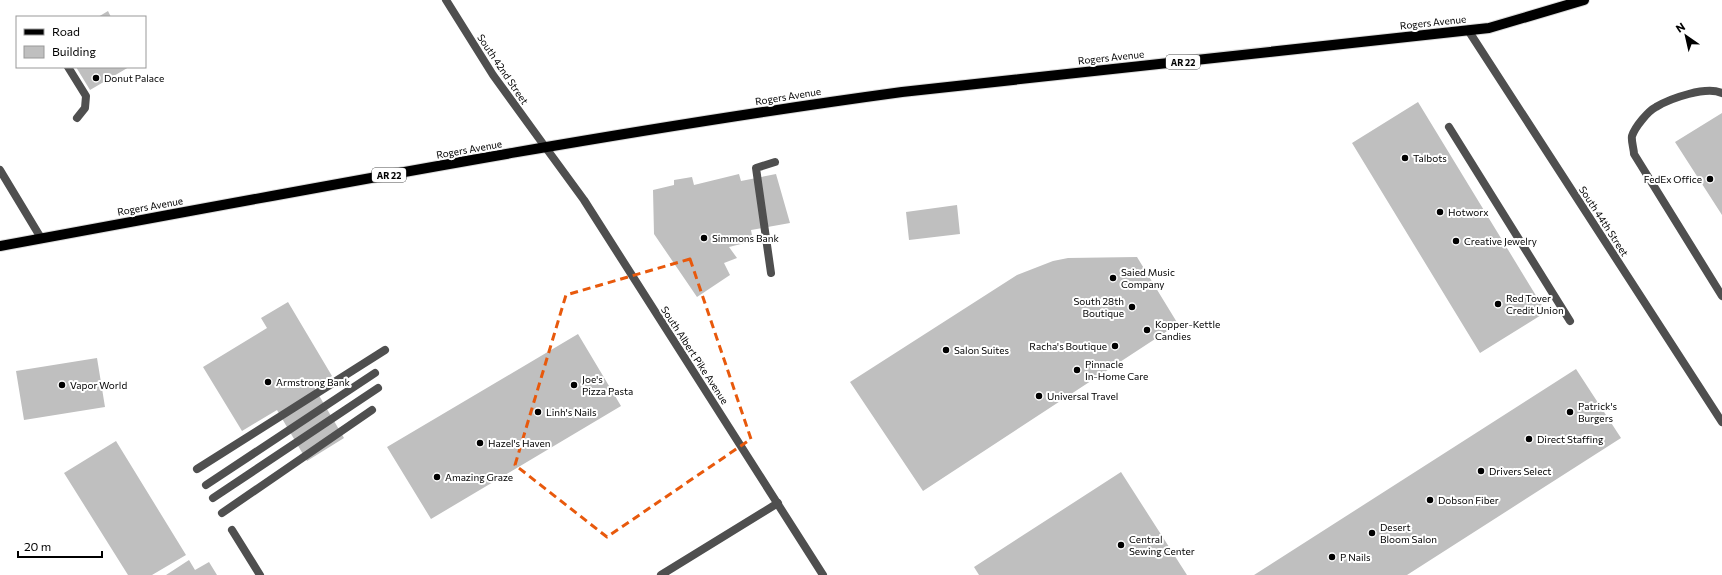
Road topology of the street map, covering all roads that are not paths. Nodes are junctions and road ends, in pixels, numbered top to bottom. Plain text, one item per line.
1 (446, 0) edge
2 (1584, 0) edge
3 (1468, 30) junction
4 (69, 68) edge
5 (1722, 93) edge
6 (77, 118) dead end
7 (1449, 127) dead end
8 (546, 148) junction
9 (775, 162) dead end
10 (0, 170) edge
11 (42, 238) junction
12 (0, 246) edge
13 (771, 273) dead end
14 (1722, 296) edge
15 (1570, 321) dead end
16 (386, 350) dead end
17 (375, 373) dead end
18 (378, 388) dead end
19 (372, 410) dead end
20 (1722, 422) edge
21 (197, 469) dead end
22 (206, 485) dead end
23 (213, 498) dead end
24 (778, 503) junction
25 (222, 512) dead end
26 (232, 530) dead end
27 (260, 575) edge
28 (661, 575) edge
29 (823, 575) edge

1 - 8 street, South 42nd Street
2 - 3 main road, Rogers Avenue / AR 22
3 - 8 main road, Rogers Avenue / AR 22
3 - 20 street, South 44th Street
4 - 6 street
5 - 14 street
7 - 15 street
8 - 11 main road, Rogers Avenue / AR 22
8 - 24 street, South Albert Pike Avenue
9 - 13 street
10 - 11 street
11 - 12 main road, Rogers Avenue / AR 22
16 - 21 street
17 - 22 street
18 - 23 street
19 - 25 street
24 - 28 street
24 - 29 street, South Albert Pike Avenue
26 - 27 street

